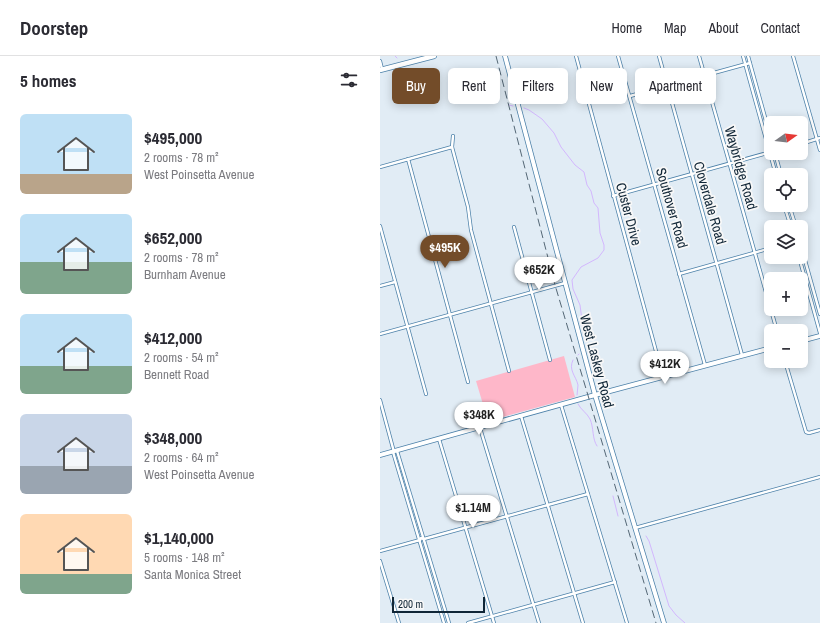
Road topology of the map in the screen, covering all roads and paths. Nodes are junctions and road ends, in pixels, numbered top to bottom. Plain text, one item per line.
1 (434, 56) edge
2 (505, 56) edge
3 (576, 56) edge
4 (618, 56) edge
5 (659, 56) edge
6 (699, 56) edge
7 (743, 56) edge
8 (748, 56) edge
9 (793, 56) edge
10 (424, 57) edge
11 (380, 61) edge
12 (750, 63) junction
13 (745, 64) junction
14 (662, 68) edge
15 (703, 68) edge
16 (381, 70) edge
17 (716, 72) edge
18 (635, 95) edge
19 (630, 96) junction
20 (672, 104) edge
21 (713, 104) edge
22 (765, 116) edge
23 (764, 131) edge
24 (453, 136) dead end
25 (818, 139) edge
26 (808, 142) edge
27 (452, 147) junction
28 (820, 150) edge
29 (764, 154) edge
30 (408, 159) junction
31 (730, 164) junction
32 (380, 167) edge
33 (692, 174) junction
34 (655, 184) junction
35 (613, 196) junction
36 (380, 226) edge
37 (514, 227) dead end
38 (764, 250) edge
39 (755, 252) junction
40 (716, 263) junction
41 (801, 264) edge
42 (806, 264) edge
43 (679, 274) junction
44 (395, 282) junction
45 (565, 283) junction
46 (380, 286) edge
47 (531, 292) junction
48 (491, 303) junction
49 (820, 314) edge
50 (450, 315) junction
51 (775, 324) edge
52 (407, 327) junction
53 (380, 334) edge
54 (820, 334) edge
55 (808, 338) edge
56 (764, 350) edge
57 (742, 356) junction
58 (550, 360) dead end
59 (705, 366) junction
60 (787, 368) edge
61 (509, 371) dead end
62 (663, 377) junction
63 (468, 382) dead end
64 (426, 394) dead end
65 (595, 395) junction
66 (380, 400) edge
67 (561, 405) junction
68 (521, 416) junction
69 (480, 428) junction
70 (820, 430) edge
71 (439, 439) junction
72 (395, 451) junction
73 (380, 455) edge
74 (820, 477) edge
75 (588, 494) junction
76 (411, 496) junction
77 (407, 497) junction
78 (547, 505) junction
79 (506, 516) junction
80 (465, 528) junction
81 (635, 528) junction
82 (424, 539) junction
83 (420, 540) junction
84 (380, 552) edge
85 (380, 561) edge
86 (614, 582) junction
87 (437, 583) junction
88 (433, 585) junction
89 (574, 594) junction
90 (533, 605) junction
91 (492, 616) junction
92 (399, 623) edge
93 (444, 623) edge
94 (449, 623) edge
95 (468, 623) edge
96 (494, 623) edge
97 (538, 623) edge
98 (583, 623) edge
99 (627, 623) edge
100 (664, 623) edge

1 - 10 main road
2 - 45 main road, West Laskey Road
3 - 35 street, Custer Drive
4 - 19 street, Southover Road
5 - 14 street, Cloverdale Road
6 - 15 street, Waybridge Road
7 - 13 street
8 - 12 street
9 - 25 street
10 - 16 main road
11 - 16 street
12 - 13 street
12 - 22 street
13 - 17 street
13 - 23 street
18 - 19 street
19 - 34 street, Southover Road
20 - 33 street, Cloverdale Road
21 - 31 street, Waybridge Road
24 - 27 street
25 - 26 street
25 - 28 street
27 - 30 street
27 - 48 street
29 - 31 street
30 - 32 street
30 - 50 street
31 - 33 street
31 - 39 street, Waybridge Road
33 - 34 street
33 - 40 street, Cloverdale Road
34 - 35 street
34 - 43 street, Southover Road
35 - 62 street, Custer Drive
36 - 44 street
37 - 47 street
38 - 39 street
39 - 40 street
39 - 51 street, Waybridge Road
40 - 43 street
40 - 57 street, Cloverdale Road
41 - 54 street
42 - 49 street
43 - 59 street, Southover Road
44 - 46 street
44 - 52 street
45 - 47 street
45 - 65 main road, West Laskey Road
47 - 48 street
47 - 58 street
48 - 50 street
48 - 61 street
50 - 52 street
50 - 63 street
52 - 53 street
52 - 64 street
54 - 55 main road
56 - 57 main road
57 - 59 main road
59 - 62 main road
60 - 70 street
62 - 65 main road
65 - 67 main road
65 - 81 main road, West Laskey Road
66 - 72 street
67 - 68 main road
67 - 75 street
68 - 69 main road
68 - 78 street
69 - 71 main road
69 - 79 street
71 - 72 main road
71 - 80 street
72 - 73 main road
72 - 76 street
72 - 77 street
74 - 81 street
75 - 78 street
75 - 86 street
76 - 77 street
76 - 82 street
77 - 83 street
78 - 79 street
78 - 89 street
79 - 80 street
79 - 90 street
80 - 82 street
80 - 91 street
81 - 100 main road, West Laskey Road
82 - 83 street
82 - 87 street
83 - 84 street
83 - 88 street
85 - 92 street
86 - 89 street
86 - 99 street
87 - 88 street
87 - 94 street
88 - 93 street
89 - 90 street
89 - 98 street
90 - 91 street
90 - 97 street
91 - 95 street
91 - 96 street

